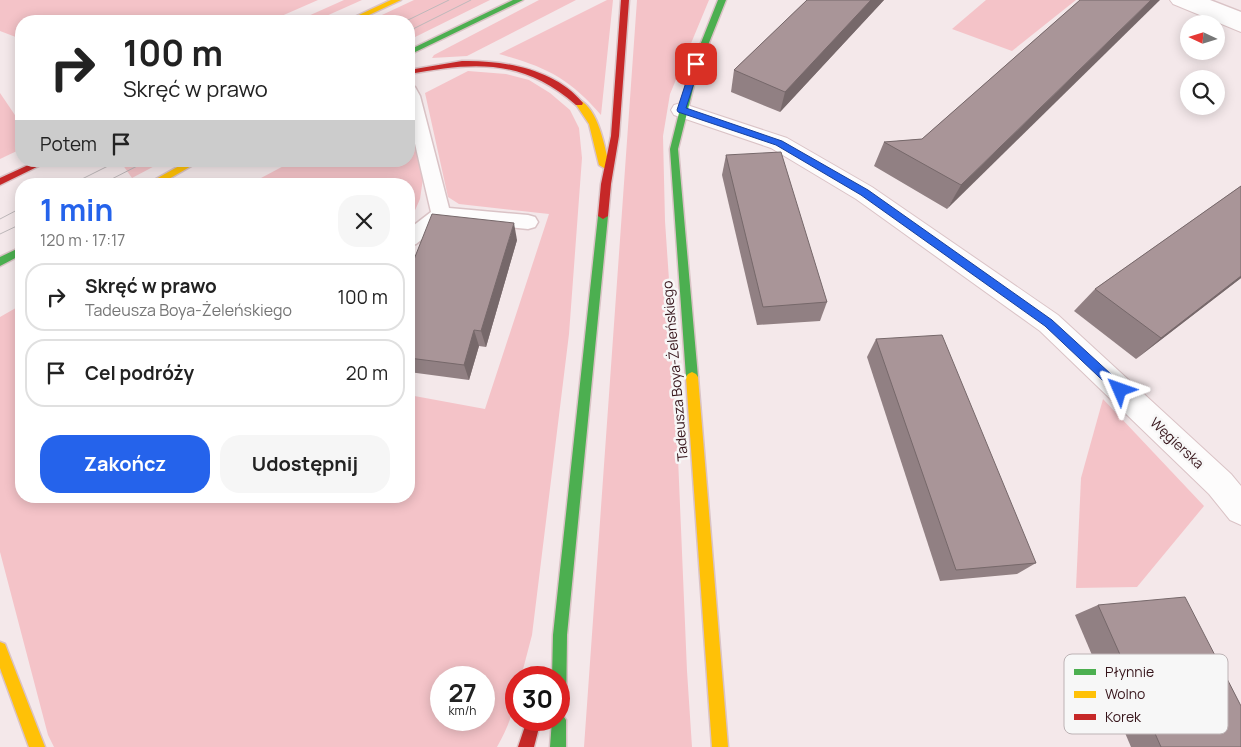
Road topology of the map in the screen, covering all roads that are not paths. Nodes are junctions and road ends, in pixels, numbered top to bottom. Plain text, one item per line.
1 (397, 0) edge
2 (519, 0) edge
3 (625, 0) edge
4 (722, 0) edge
5 (1179, 0) edge
6 (1196, 0) edge
7 (363, 15) edge
8 (1241, 17) edge
9 (1241, 26) edge
10 (415, 50) edge
11 (415, 71) edge
12 (415, 108) edge
13 (682, 110) junction
14 (32, 167) edge
15 (184, 167) edge
16 (163, 178) edge
17 (0, 182) edge
18 (606, 184) junction
19 (441, 214) junction
20 (528, 222) dead end
21 (415, 235) edge
22 (15, 254) edge
23 (0, 262) edge
24 (1241, 510) edge
25 (560, 635) junction
26 (0, 649) edge
27 (551, 666) edge
28 (560, 666) edge
29 (531, 731) edge
30 (559, 731) edge
31 (37, 747) edge
32 (526, 747) edge
33 (558, 747) edge
34 (720, 747) edge

1 - 7 main road
2 - 10 main road
3 - 18 main road
4 - 13 main road, Tadeusza Boya-Żeleńskiego
5 - 9 street
6 - 8 lane
11 - 18 main road
12 - 19 lane
13 - 24 street, Węgierska
13 - 34 main road, Tadeusza Boya-Żeleńskiego
14 - 17 main road
15 - 16 main road
18 - 25 main road
19 - 20 lane
19 - 21 lane
22 - 23 main road
25 - 27 main road
25 - 28 main road
26 - 31 main road
29 - 32 main road
30 - 33 main road

